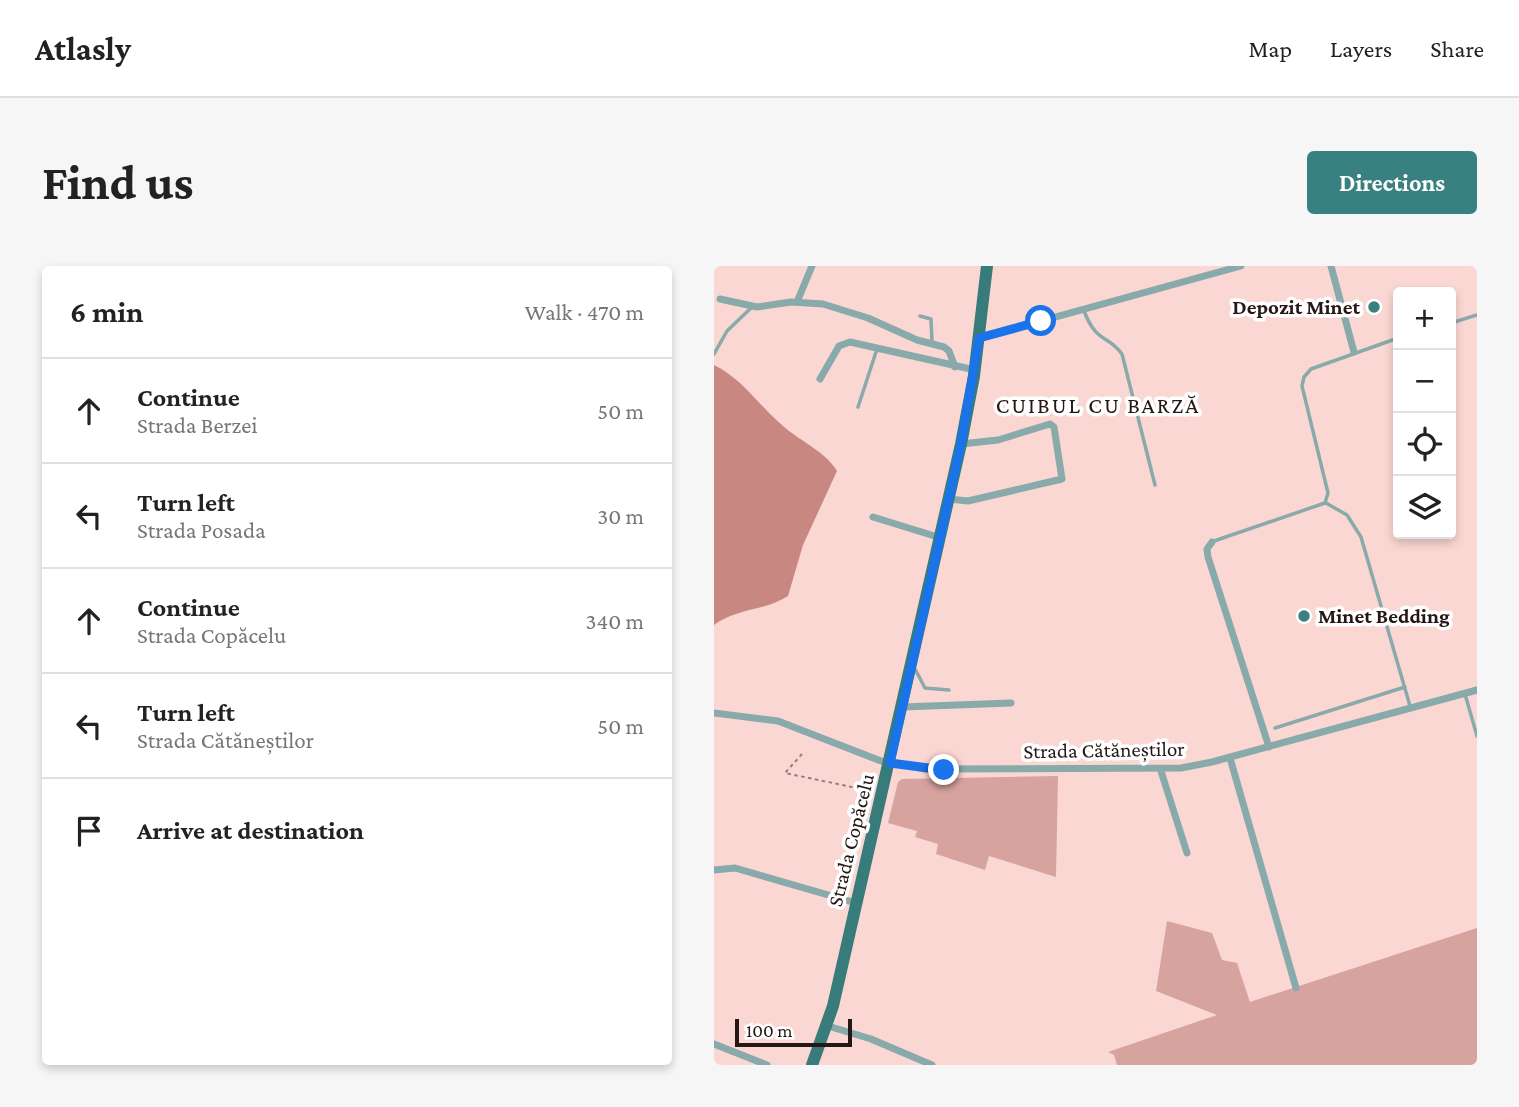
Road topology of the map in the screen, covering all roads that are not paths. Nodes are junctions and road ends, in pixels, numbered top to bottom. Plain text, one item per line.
1 (812, 266) edge
2 (987, 266) edge
3 (1241, 266) edge
4 (1331, 266) edge
5 (1223, 268) edge
6 (720, 299) dead end
7 (797, 302) junction
8 (752, 306) junction
9 (1083, 309) junction
10 (1477, 315) edge
11 (920, 316) dead end
12 (1456, 321) edge
13 (979, 338) junction
14 (1393, 340) edge
15 (932, 342) junction
16 (877, 349) junction
17 (1354, 352) junction
18 (714, 354) edge
19 (954, 367) junction
20 (974, 373) junction
21 (820, 379) dead end
22 (858, 407) dead end
23 (961, 444) junction
24 (1155, 485) dead end
25 (949, 499) junction
26 (1325, 503) junction
27 (873, 517) dead end
28 (941, 538) junction
29 (1212, 542) joint
30 (913, 664) junction
31 (1405, 687) junction
32 (949, 690) dead end
33 (1477, 690) edge
34 (1465, 694) junction
35 (1011, 703) dead end
36 (903, 708) junction
37 (1411, 708) junction
38 (714, 713) edge
39 (1275, 728) dead end
40 (1477, 736) edge
41 (1269, 747) junction
42 (1230, 758) junction
43 (890, 763) junction
44 (1160, 768) junction
45 (1187, 853) dead end
46 (714, 870) edge
47 (856, 903) junction
48 (1296, 988) dead end
49 (828, 1026) junction
50 (714, 1044) edge
51 (766, 1065) edge
52 (812, 1065) edge
53 (932, 1065) edge

1 - 7 street
2 - 13 main road, Strada Copăcelu
3 - 5 street
4 - 17 street
5 - 9 street
6 - 8 street
7 - 8 street
7 - 15 street
8 - 18 lane
9 - 13 street
9 - 24 lane
10 - 12 lane
11 - 15 lane
13 - 20 main road, Strada Copăcelu
14 - 17 lane
15 - 19 street
16 - 19 street
16 - 21 street
16 - 22 lane
17 - 26 lane
19 - 20 street
20 - 23 main road, Strada Copăcelu
23 - 25 main road, Strada Copăcelu
23 - 25 street
25 - 28 main road, Strada Copăcelu
26 - 29 lane
26 - 31 lane
27 - 28 street
28 - 30 main road, Strada Copăcelu
29 - 41 street
30 - 32 lane
30 - 36 main road, Strada Copăcelu
31 - 37 lane
31 - 39 lane
33 - 34 street, Strada Cătăneștilor
34 - 37 street, Strada Cătăneștilor
34 - 40 lane
35 - 36 street
36 - 43 main road, Strada Copăcelu
37 - 41 street, Strada Cătăneștilor
38 - 43 street, Strada Cătăneștilor
41 - 42 street, Strada Cătăneștilor
42 - 44 street, Strada Cătăneștilor
42 - 48 street
43 - 44 street, Strada Cătăneștilor
43 - 47 main road, Strada Copăcelu
44 - 45 street
46 - 47 street
47 - 49 main road, Strada Copăcelu
49 - 52 main road, Strada Copăcelu
49 - 53 street
50 - 51 street

